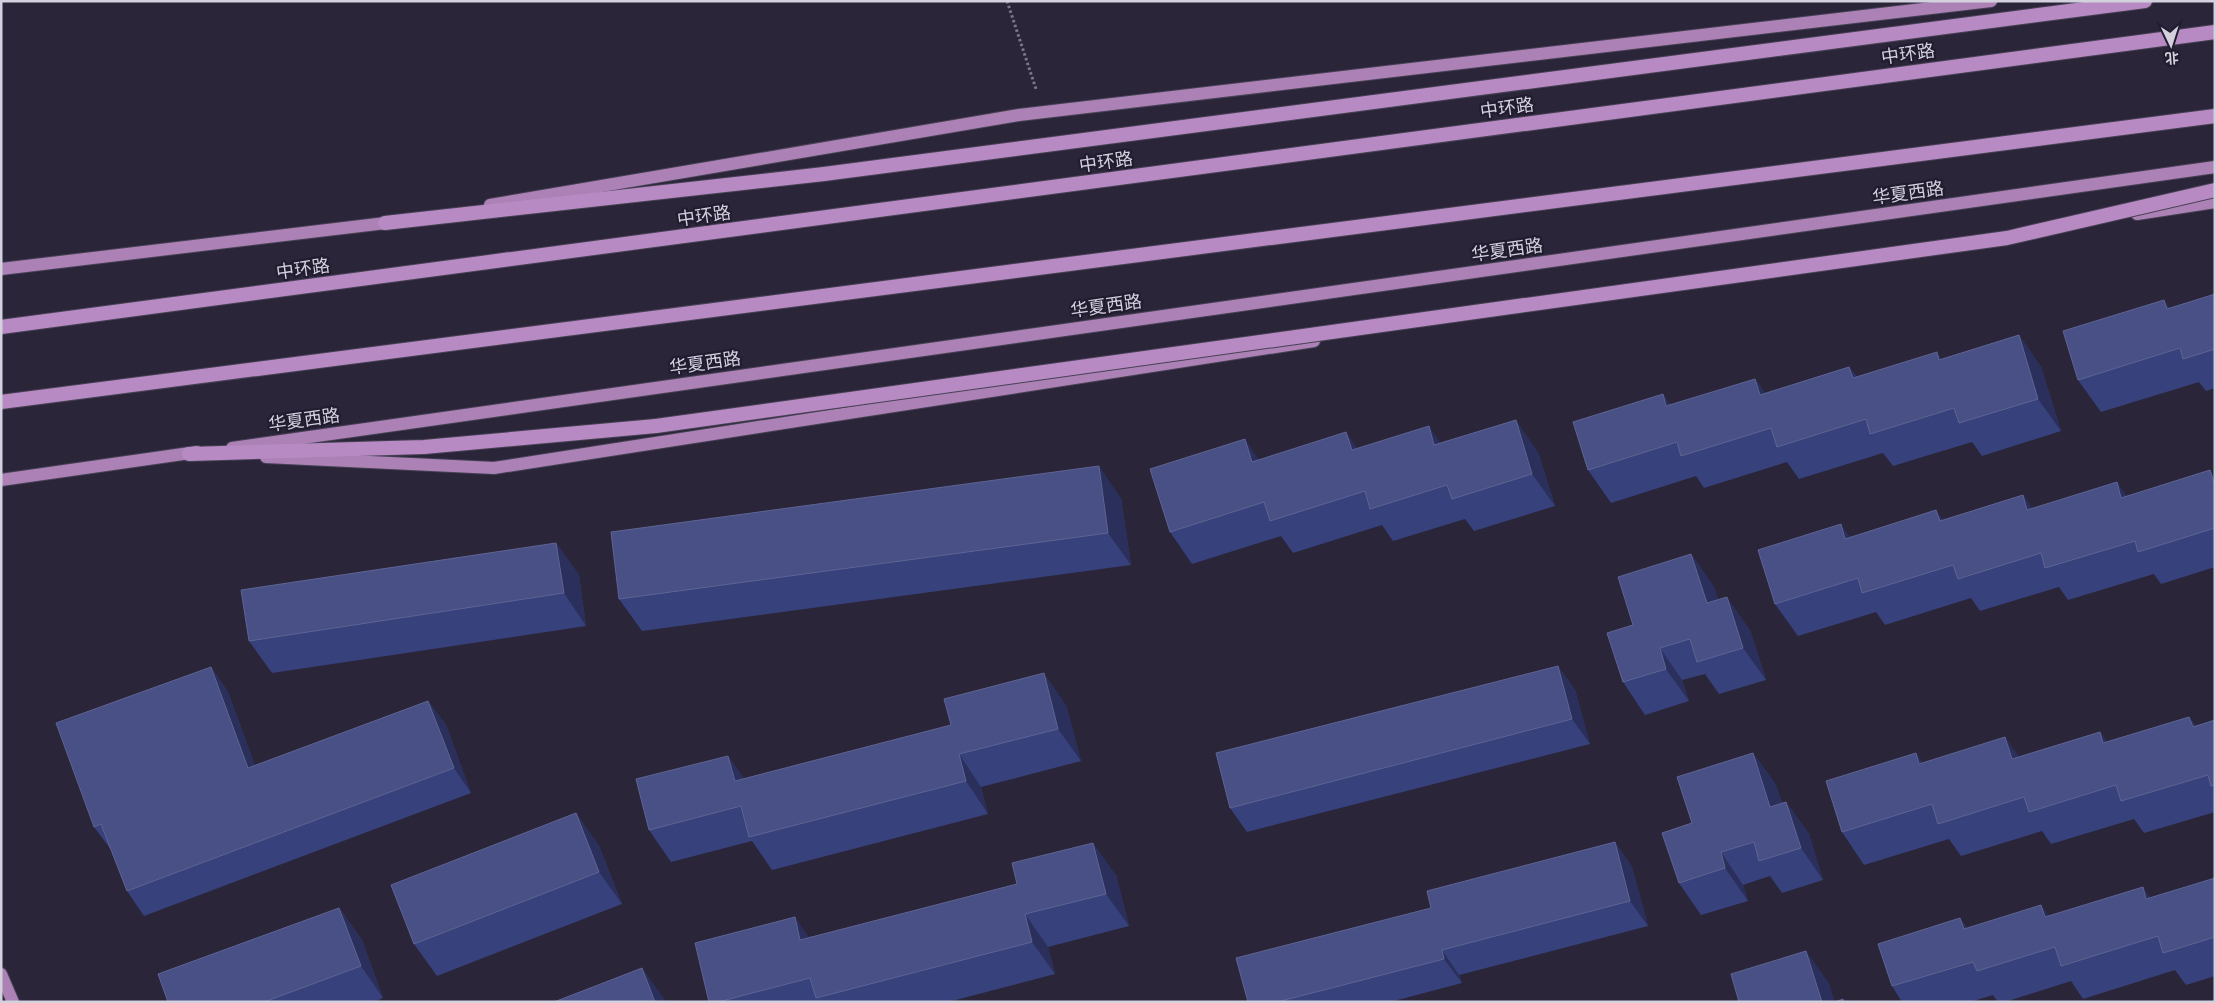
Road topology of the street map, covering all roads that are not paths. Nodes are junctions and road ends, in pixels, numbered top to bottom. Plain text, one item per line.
1 (1991, 1) edge
2 (2145, 1) edge
3 (2215, 32) edge
4 (2215, 116) edge
5 (2215, 167) edge
6 (2215, 190) edge
7 (2215, 202) edge
8 (385, 223) junction
9 (1, 269) edge
10 (1, 327) edge
11 (1, 402) edge
12 (189, 454) junction
13 (1, 480) edge
14 (1, 974) edge
15 (13, 1002) edge

1 - 8 main road
2 - 8 highway
3 - 10 highway, 中环路
4 - 11 highway
5 - 12 main road, 华夏西路
6 - 12 highway, bridge
7 - 12 main road
8 - 9 main road
12 - 13 main road, 华夏西路
14 - 15 main road

